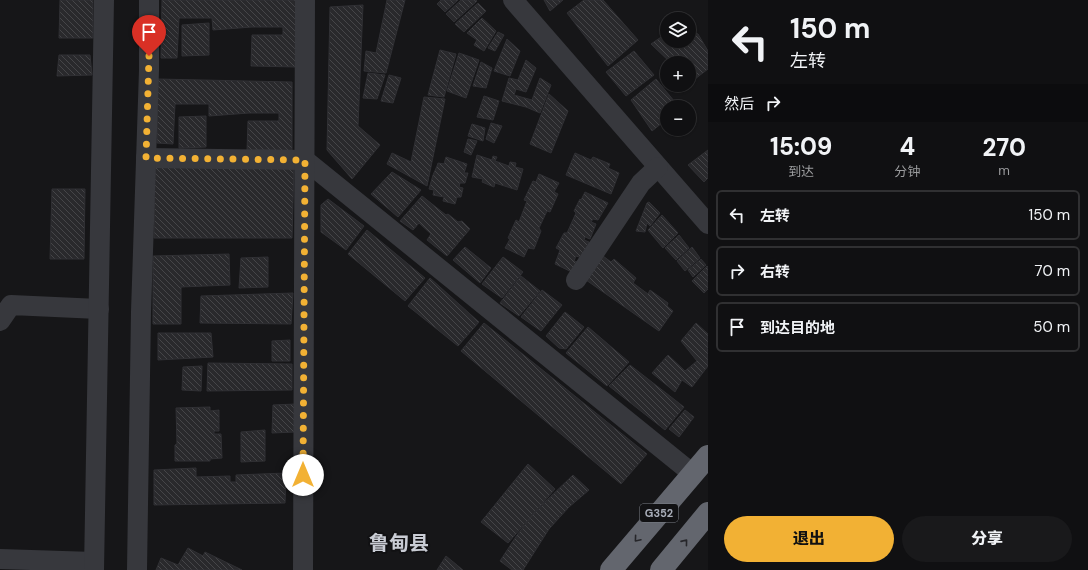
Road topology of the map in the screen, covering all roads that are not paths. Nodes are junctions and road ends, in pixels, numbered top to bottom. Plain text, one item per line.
1 (104, 0) edge
2 (149, 0) edge
3 (305, 0) edge
4 (512, 0) edge
5 (146, 158) junction
6 (305, 160) junction
7 (658, 167) junction
8 (708, 224) edge
9 (576, 280) dead end
10 (99, 309) junction
11 (0, 321) edge
12 (708, 456) edge
13 (693, 474) junction
14 (708, 513) edge
15 (0, 559) edge
16 (94, 566) edge
17 (137, 570) edge
18 (302, 570) edge
19 (611, 570) edge
20 (661, 570) edge

1 - 10 street
2 - 5 street
3 - 6 street
4 - 7 street
5 - 6 street
5 - 17 street
6 - 13 street
6 - 18 street
7 - 8 street
7 - 9 street
10 - 11 street
10 - 16 street
12 - 13 highway, G352
13 -> 19 highway, G352
20 -> 14 highway, G352
15 - 16 street

